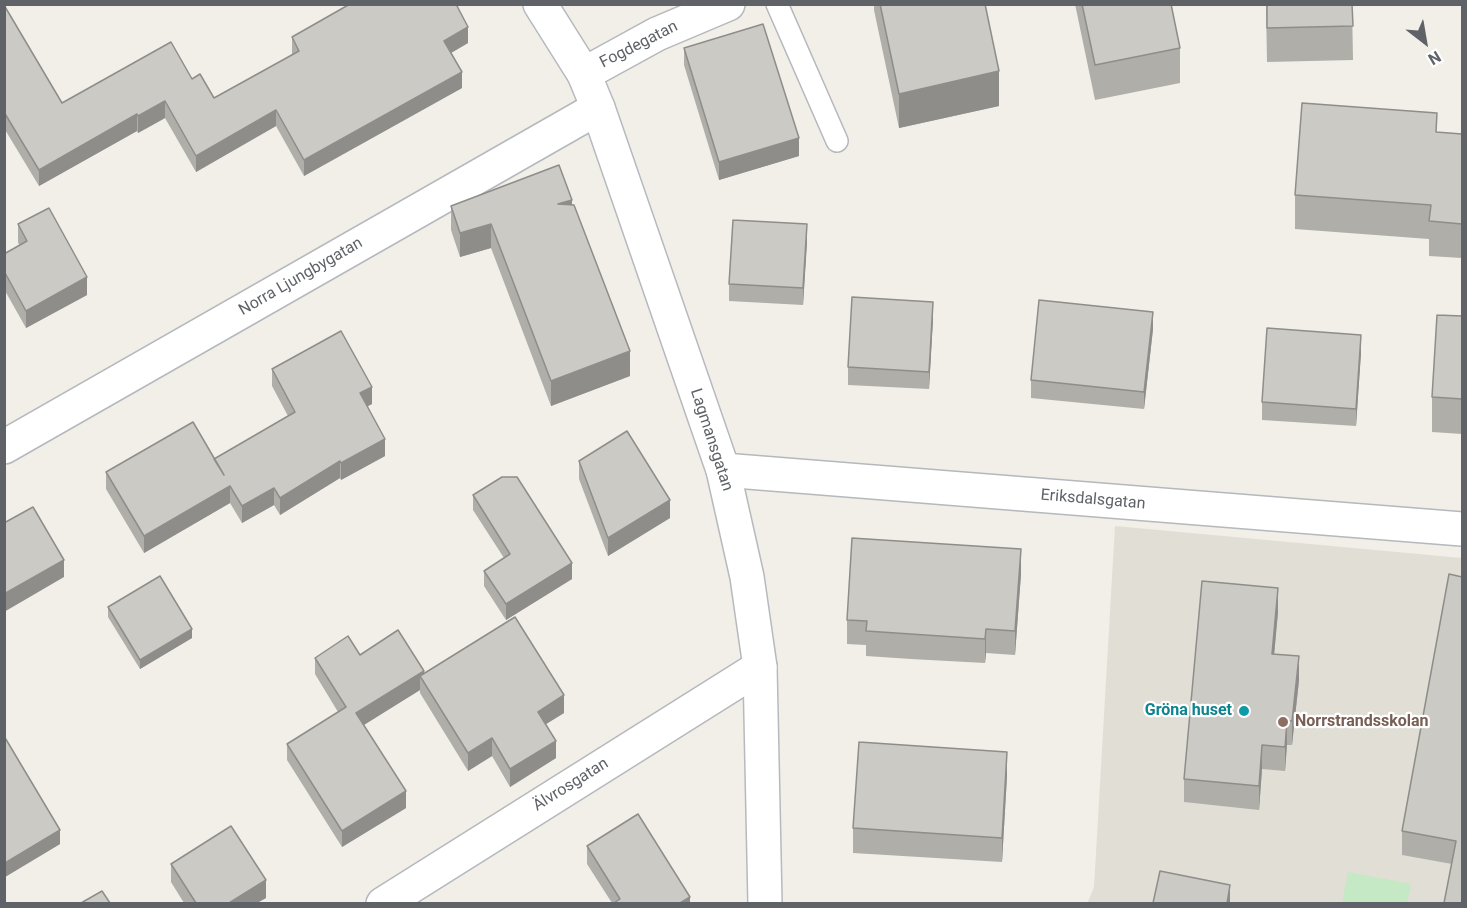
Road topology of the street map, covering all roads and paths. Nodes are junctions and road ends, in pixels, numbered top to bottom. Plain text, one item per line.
1 (540, 4) edge
2 (728, 4) edge
3 (777, 4) edge
4 (584, 74) junction
5 (598, 108) junction
6 (837, 141) dead end
7 (4, 447) edge
8 (723, 470) junction
9 (1462, 530) edge
10 (760, 667) junction
11 (383, 903) edge
12 (765, 903) edge

1 - 4 street, Lagmansgatan
2 - 4 street, Fogdegatan
3 - 6 lane
4 - 5 street, Lagmansgatan
5 - 7 street, Norra Ljungbygatan
5 - 8 street, Lagmansgatan
8 - 9 street, Eriksdalsgatan
8 - 10 street, Lagmansgatan
10 - 11 street, Älvrosgatan
10 - 12 street, Lagmansgatan

